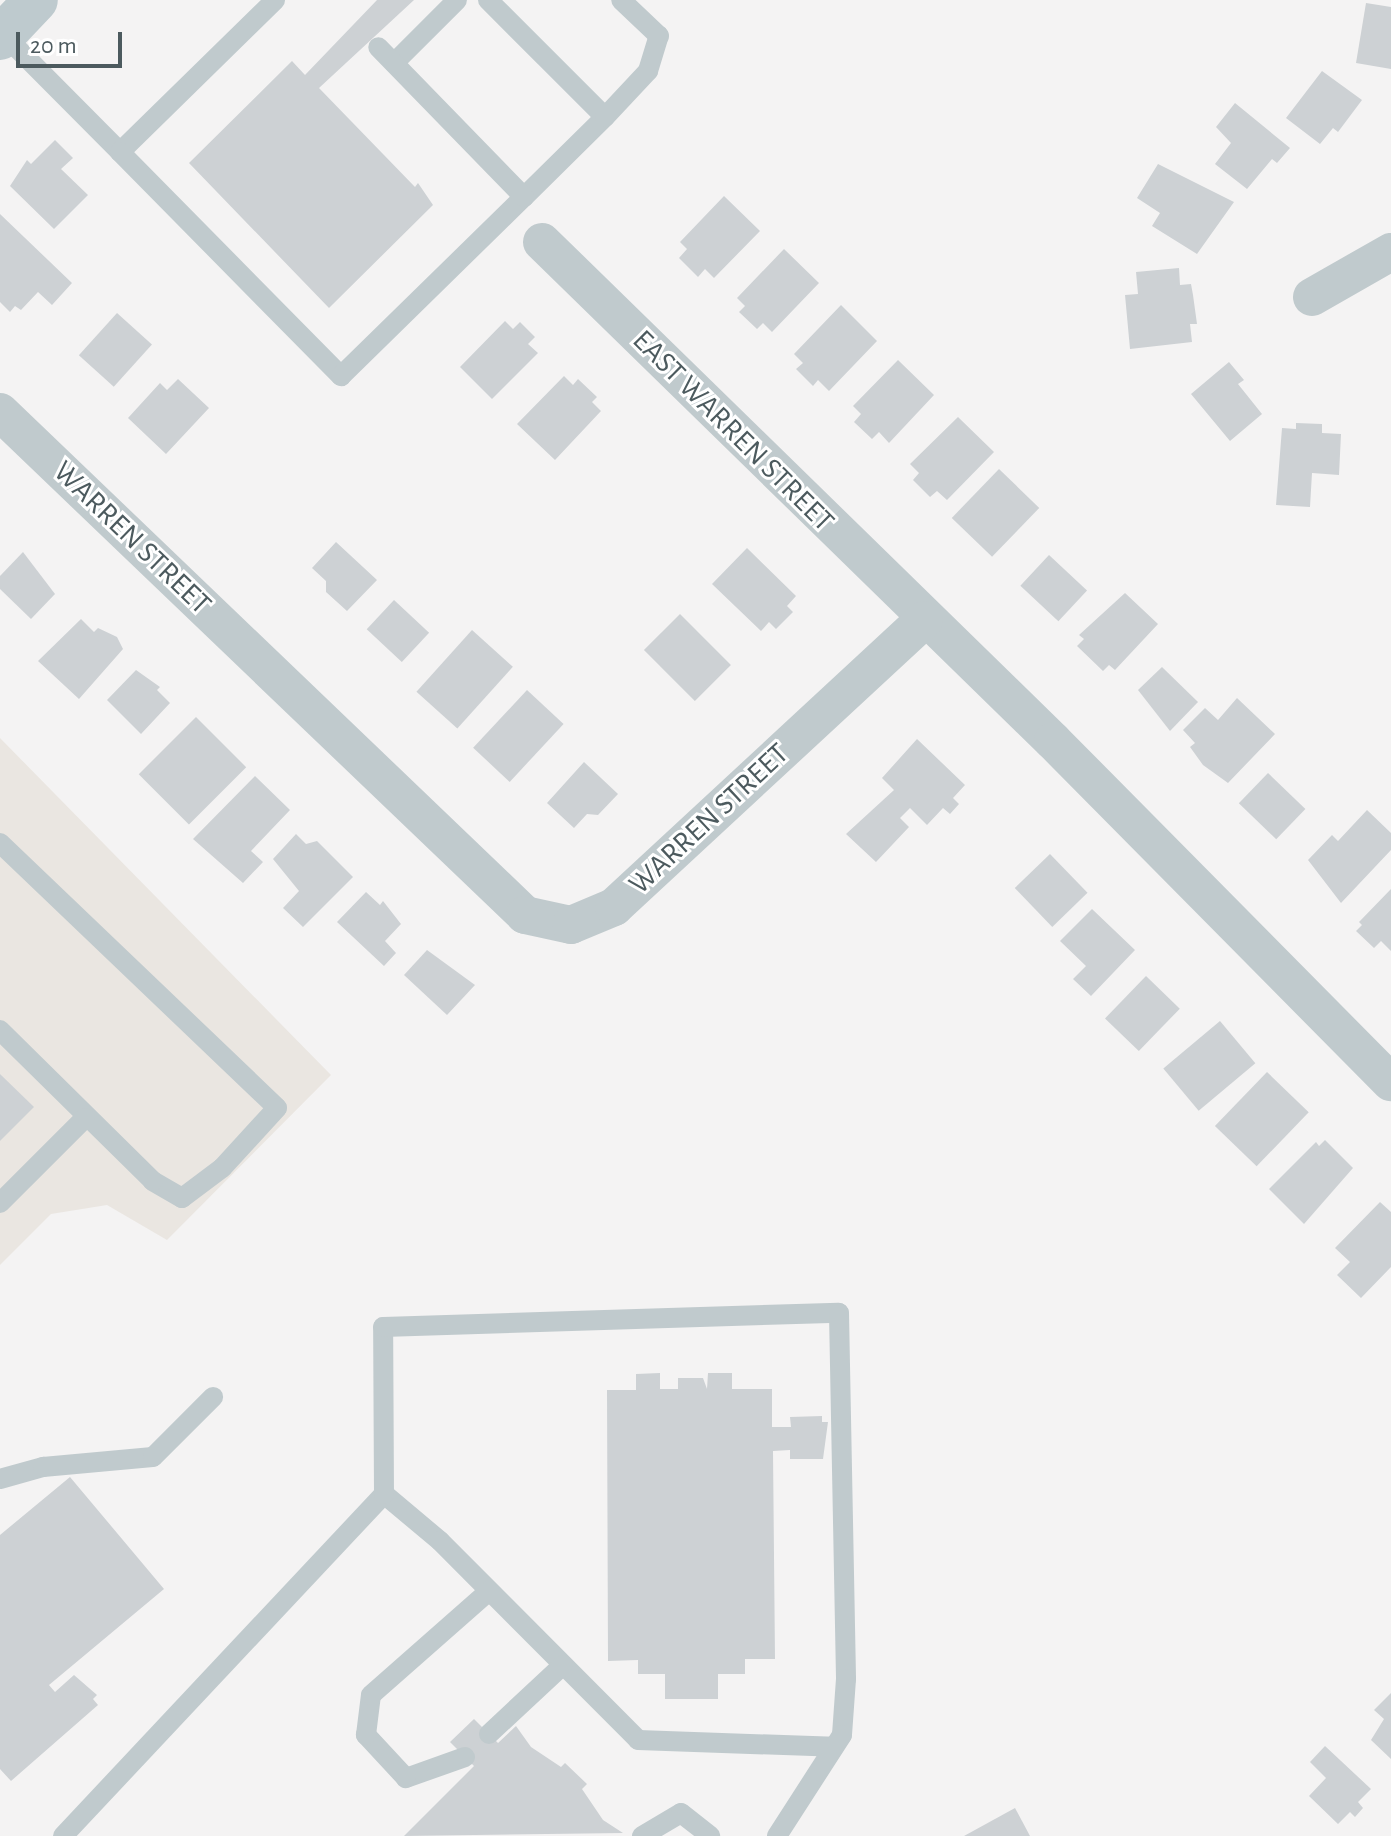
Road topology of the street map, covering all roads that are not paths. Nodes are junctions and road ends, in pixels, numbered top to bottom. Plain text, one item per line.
1 (36, 0) edge
2 (275, 0) edge
3 (457, 0) edge
4 (488, 0) edge
5 (621, 0) edge
6 (2, 36) edge
7 (378, 47) dead end
8 (394, 63) junction
9 (605, 117) junction
10 (120, 152) junction
11 (524, 197) junction
12 (542, 242) dead end
13 (1391, 252) edge
14 (1312, 297) dead end
15 (0, 412) edge
16 (924, 620) junction
17 (0, 843) edge
18 (0, 1030) edge
19 (1391, 1082) edge
20 (85, 1118) junction
21 (0, 1203) edge
22 (213, 1397) dead end
23 (0, 1479) edge
24 (384, 1494) junction
25 (489, 1591) junction
26 (563, 1665) junction
27 (489, 1734) dead end
28 (834, 1747) junction
29 (465, 1757) dead end
30 (63, 1836) edge
31 (642, 1836) edge
32 (710, 1836) edge
33 (777, 1836) edge

1 - 6 main road
2 - 10 lane
3 - 8 lane
4 - 9 lane
5 - 9 lane
6 - 10 lane
7 - 8 lane
8 - 11 lane
9 - 11 lane
10 - 11 lane
12 - 16 street, EAST WARREN STREET
13 - 14 street
15 - 16 street, WARREN STREET
16 - 19 street
17 - 20 lane
18 - 20 lane
20 - 21 lane
22 - 23 lane
24 - 25 lane
24 - 28 lane
24 - 30 lane
25 - 26 lane
25 - 29 lane
26 - 27 lane
26 - 28 lane
28 - 33 lane
31 - 32 lane

